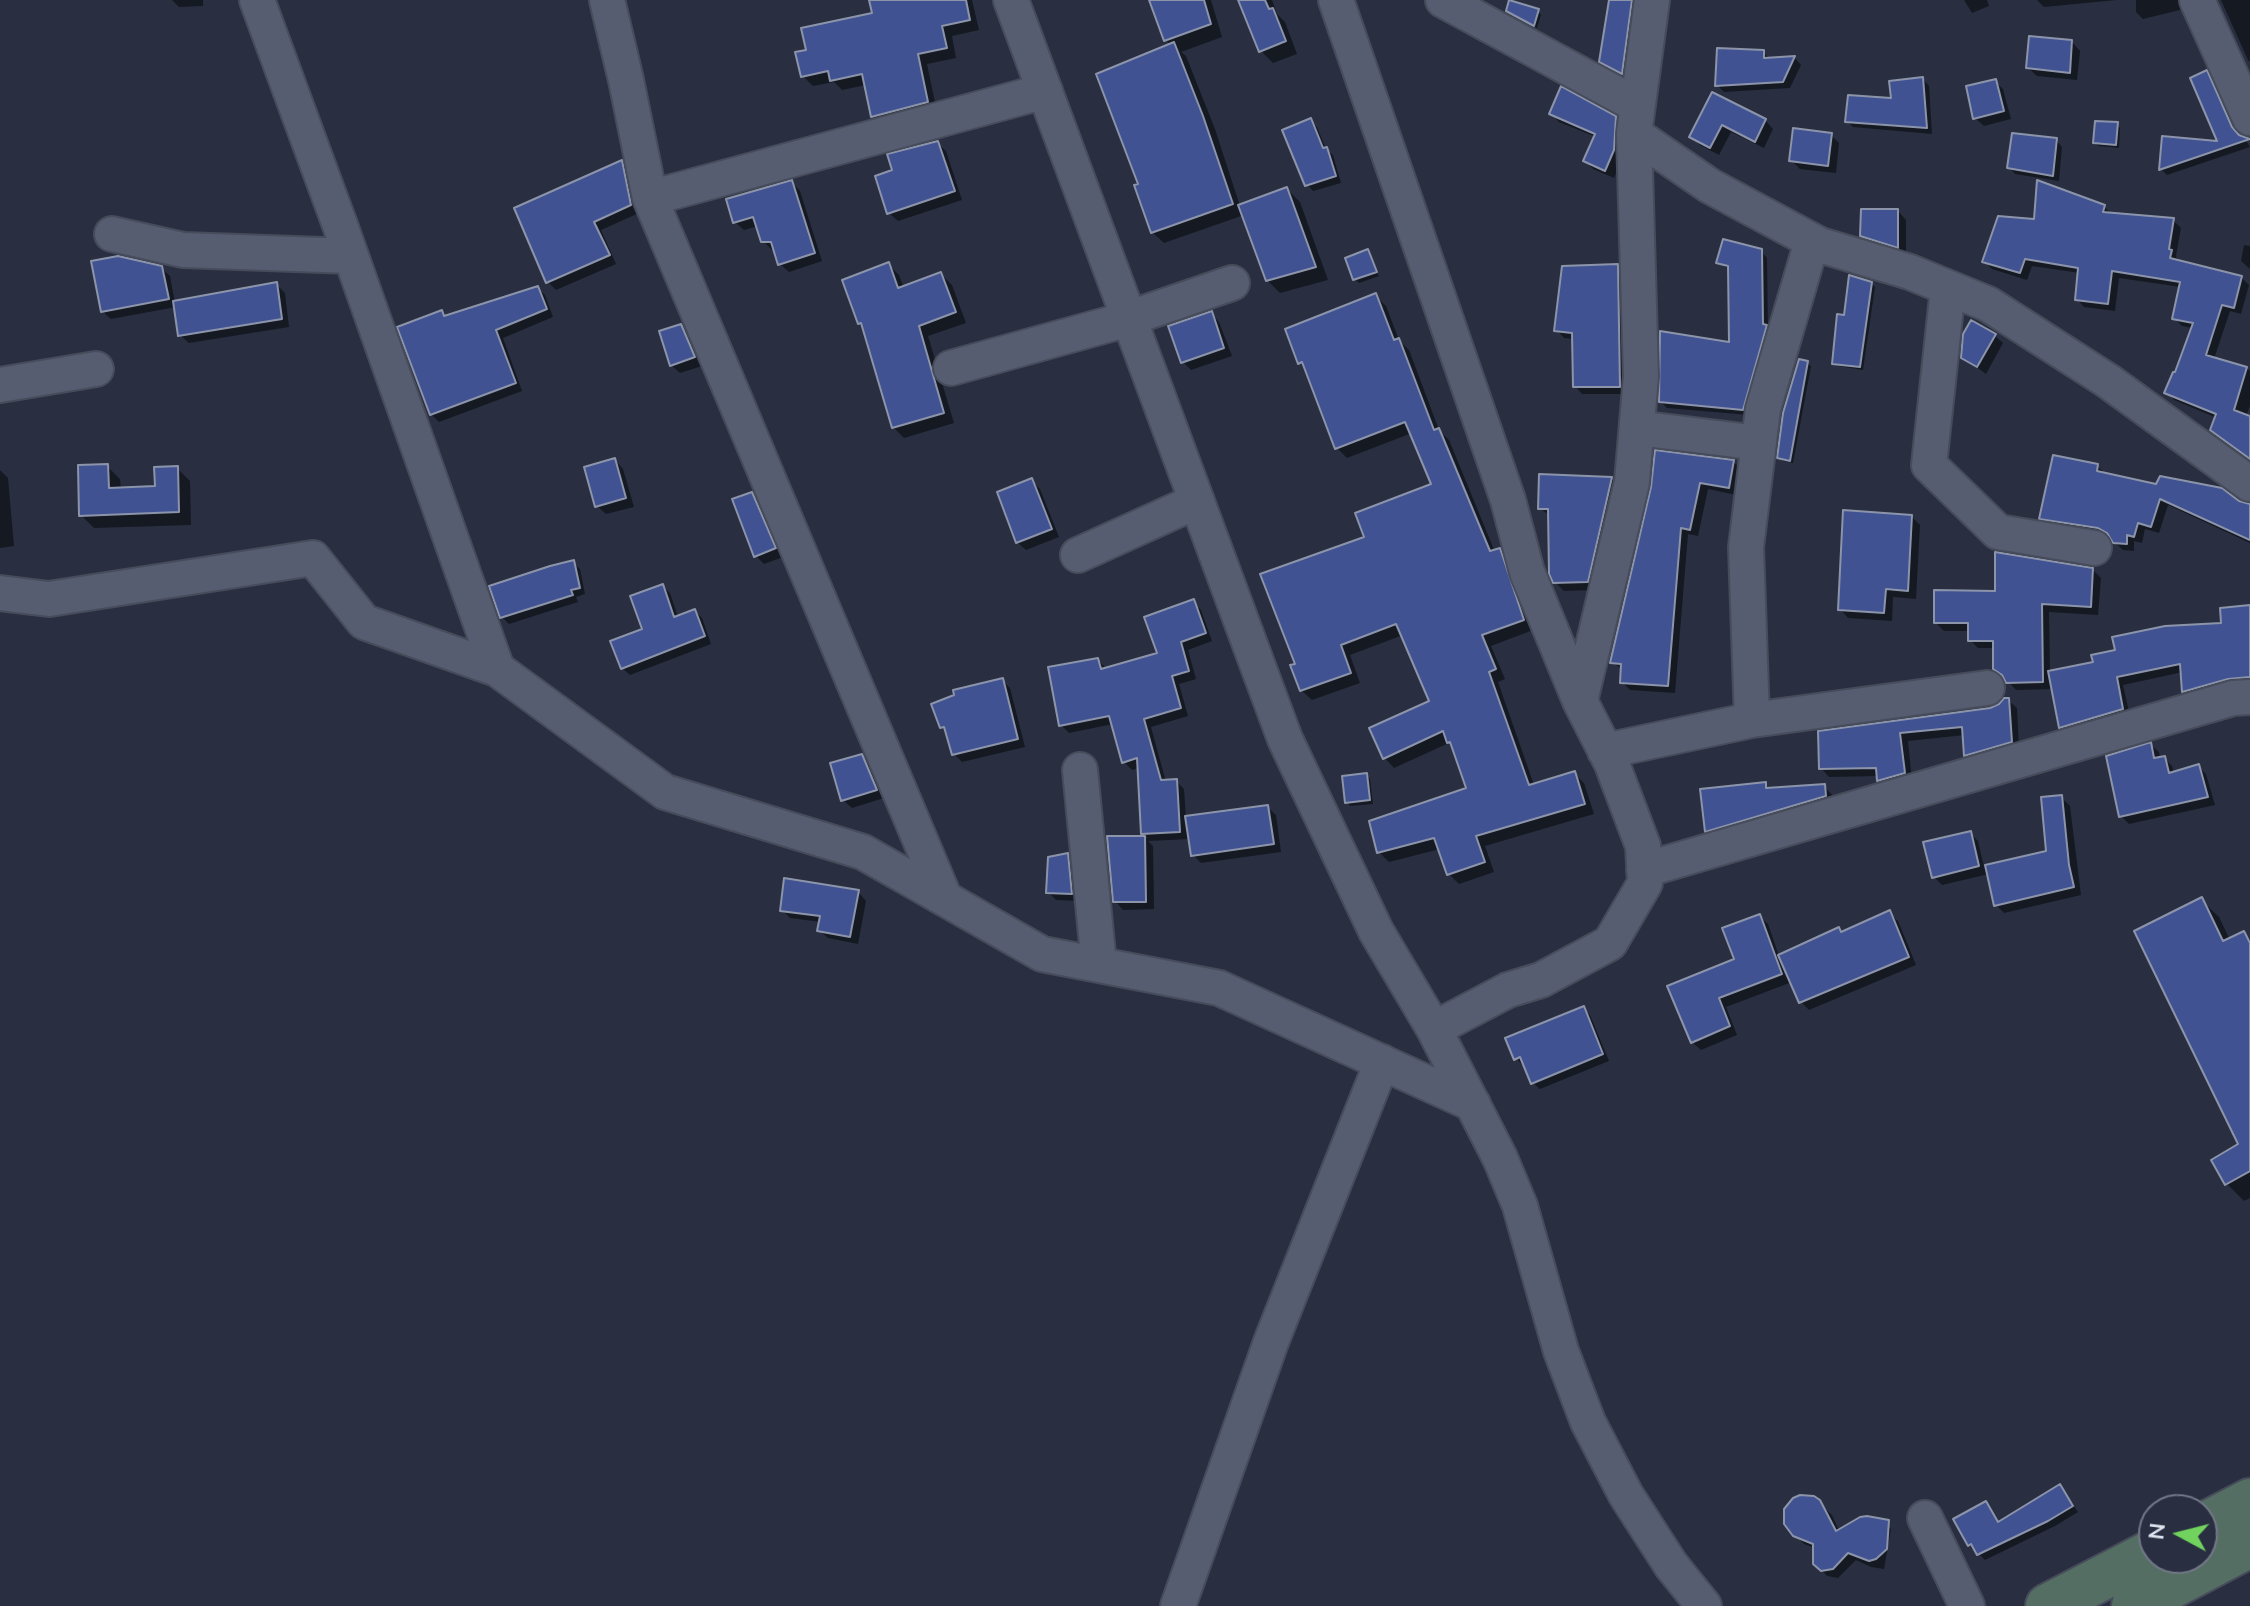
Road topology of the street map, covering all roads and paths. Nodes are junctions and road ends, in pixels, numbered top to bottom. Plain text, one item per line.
1 (257, 0) edge
2 (607, 0) edge
3 (1011, 0) edge
4 (1336, 0) edge
5 (1443, 0) edge
6 (1652, 0) edge
7 (2197, 0) edge
8 (1045, 91) junction
9 (2250, 118) edge
10 (1636, 120) junction
11 (650, 198) junction
12 (112, 234) dead end
13 (1812, 241) junction
14 (351, 256) junction
15 (1232, 283) dead end
16 (1948, 288) junction
17 (1129, 318) junction
18 (951, 368) dead end
19 (96, 369) dead end
20 (0, 385) edge
21 (1637, 428) junction
22 (1759, 443) junction
23 (2250, 484) edge
24 (1197, 501) junction
25 (2094, 548) dead end
26 (1078, 555) dead end
27 (0, 593) edge
28 (497, 669) junction
29 (1987, 688) dead end
30 (2250, 697) edge
31 (1580, 701) junction
32 (1752, 720) junction
33 (1605, 751) junction
34 (1080, 770) dead end
35 (1644, 870) junction
36 (945, 899) junction
37 (1099, 965) junction
38 (1434, 1029) junction
39 (1382, 1062) junction
40 (1473, 1104) junction
41 (2250, 1501) edge
42 (1925, 1518) dead end
43 (2218, 1518) edge
44 (2250, 1545) edge
45 (2138, 1559) edge
46 (1178, 1606) edge
47 (1704, 1606) edge
48 (1967, 1606) edge
49 (2048, 1606) edge
50 (2134, 1606) edge

1 - 14 street
2 - 11 street
3 - 8 street
4 - 31 street
5 - 10 street
6 - 10 street
7 - 9 street
8 - 11 street
8 - 17 street
10 - 13 street
10 - 21 street
11 - 36 street
12 - 14 street
13 - 16 street
13 - 22 street
14 - 28 street
15 - 17 street
16 - 23 street
16 - 25 street
17 - 18 street
17 - 24 street
19 - 20 street
21 - 22 street
21 - 31 street
22 - 32 street
24 - 26 street
24 - 38 street
27 - 28 street
28 - 36 street
29 - 32 street
30 - 35 street
31 - 33 street
32 - 33 street
33 - 35 street
34 - 37 street
35 - 38 street
36 - 37 street
37 - 39 street
38 - 40 street
39 - 40 street
39 - 46 street
40 - 47 street
41 - 43 main road
42 - 48 street
44 - 50 main road
45 - 49 main road

